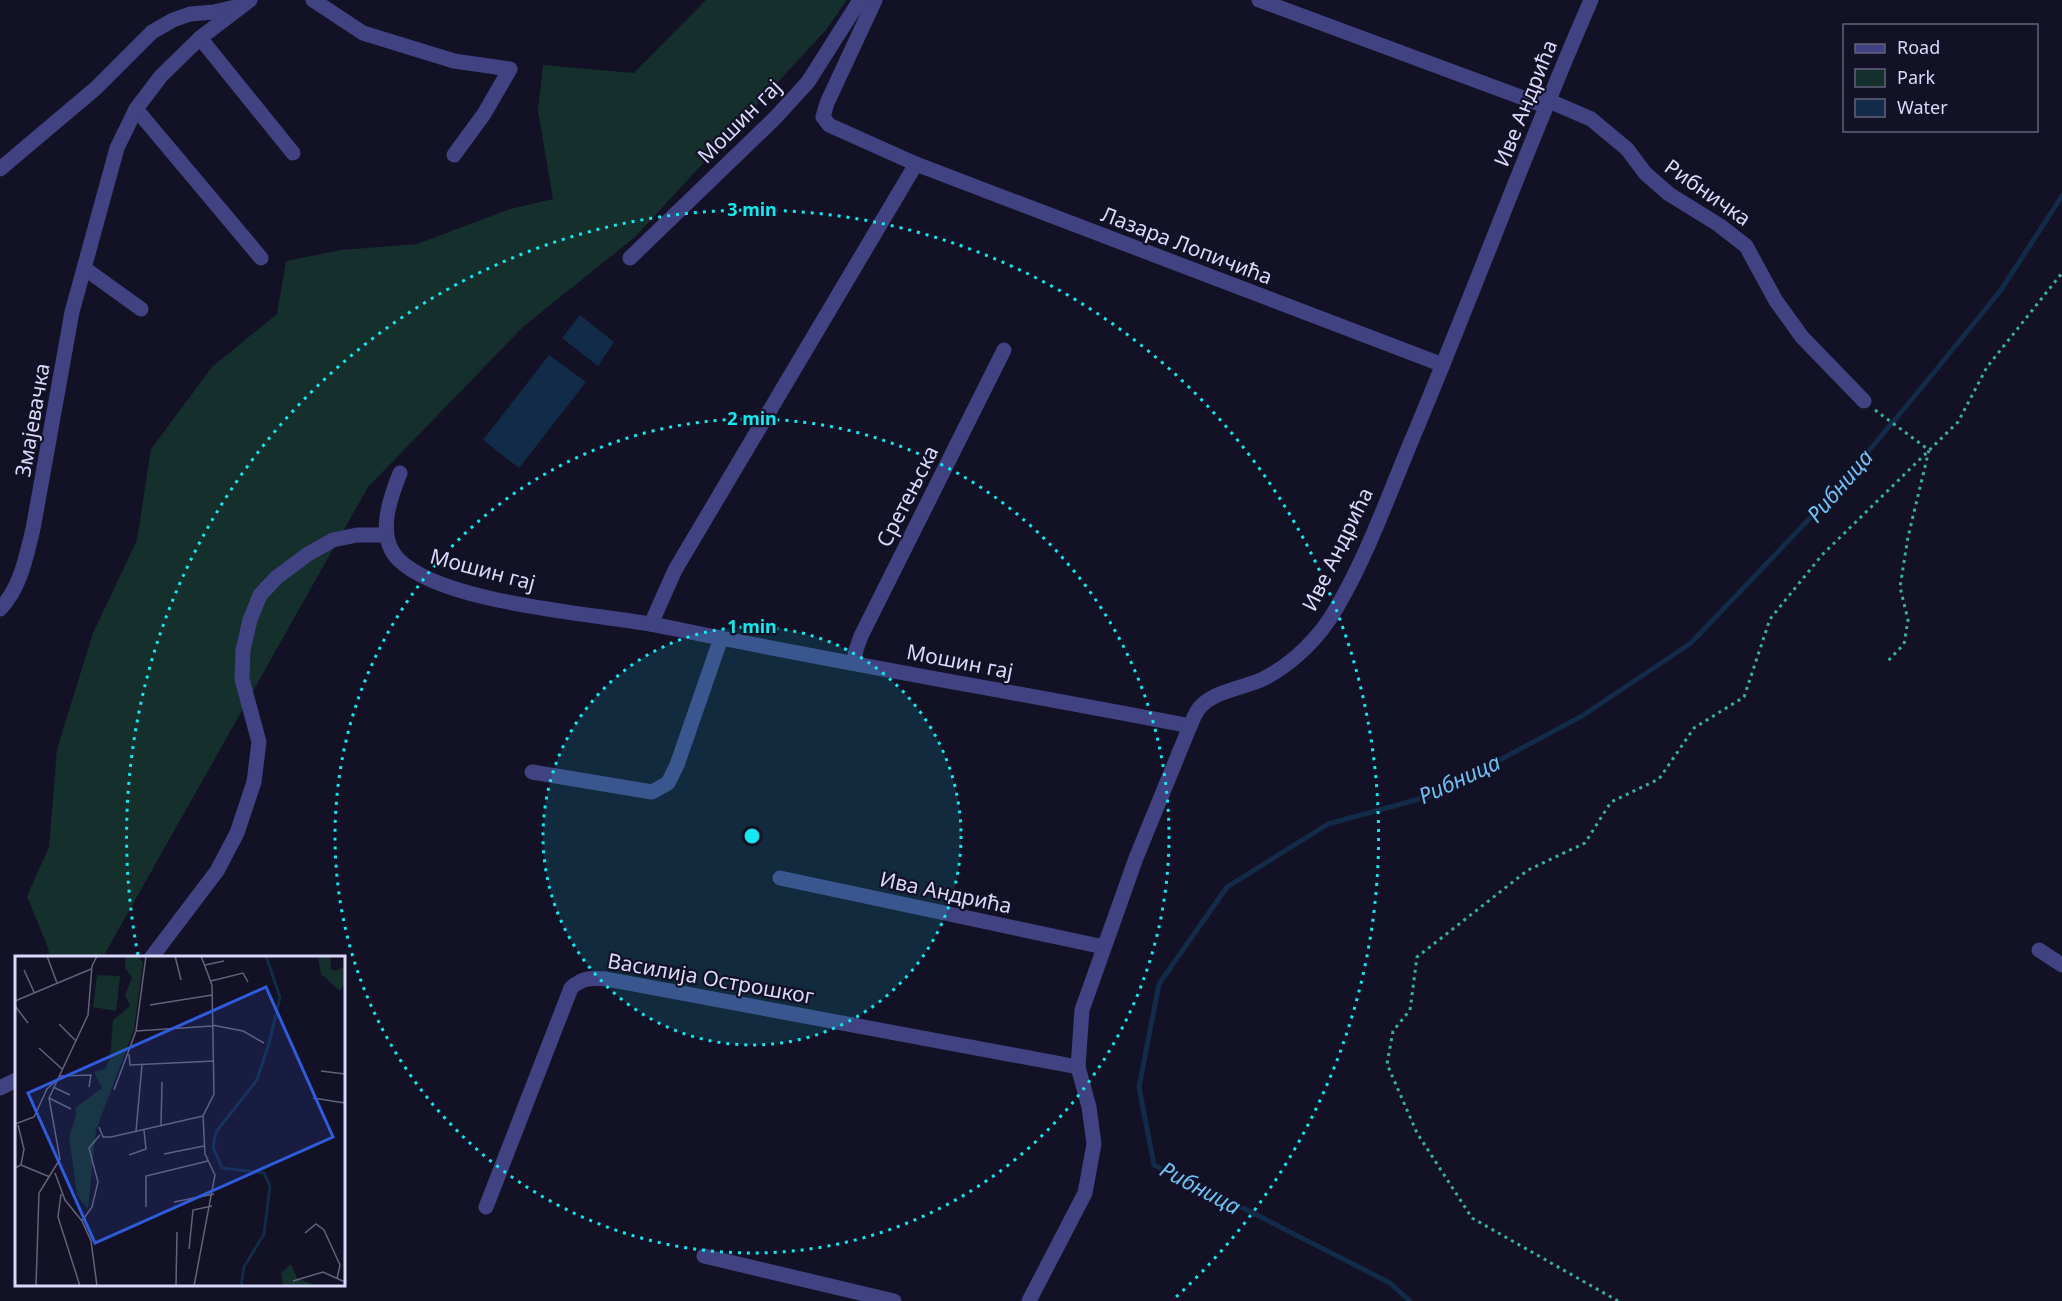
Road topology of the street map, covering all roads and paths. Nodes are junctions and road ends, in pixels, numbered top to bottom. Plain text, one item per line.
1 (313, 0) edge
2 (860, 0) edge
3 (875, 0) edge
4 (1259, 0) edge
5 (1591, 0) edge
6 (248, 2) edge
7 (200, 38) junction
8 (1546, 103) junction
9 (136, 109) junction
10 (293, 153) dead end
11 (454, 155) dead end
12 (916, 165) junction
13 (0, 169) edge
14 (261, 258) dead end
15 (630, 258) dead end
16 (84, 268) junction
17 (2062, 273) edge
18 (141, 309) dead end
19 (1004, 350) dead end
20 (1443, 365) junction
21 (1864, 401) joint
22 (1929, 450) junction
23 (400, 473) dead end
24 (386, 535) junction
25 (0, 609) edge
26 (651, 624) junction
27 (721, 638) junction
28 (854, 663) junction
29 (1886, 663) dead end
30 (1190, 726) junction
31 (532, 772) dead end
32 (780, 878) dead end
33 (1104, 947) junction
34 (2039, 950) dead end
35 (152, 956) edge
36 (2062, 965) edge
37 (1078, 1067) junction
38 (15, 1080) edge
39 (0, 1088) edge
40 (486, 1207) dead end
41 (704, 1256) dead end
42 (894, 1301) edge
43 (1029, 1301) edge
44 (1618, 1301) edge

1 - 11 street
2 - 15 street, Мошин гај
3 - 12 street, Лазара Лопичића
4 - 8 street, Рибничка
5 - 8 street, Иве Андрића
6 - 7 street, Змајевачка
6 - 13 street, Змајевачка
7 - 9 street, Змајевачка
7 - 10 street
8 - 20 street, Иве Андрића
8 - 21 street, Рибничка
9 - 14 street
9 - 16 street, Змајевачка
12 - 20 street, Лазара Лопичића
12 - 26 street
16 - 18 street
16 - 25 street, Змајевачка
17 - 22 path
19 - 28 street, Сретењска
20 - 30 street, Иве Андрића
21 - 22 path
22 - 29 path
22 - 44 path
23 - 24 street
24 - 26 street, Мошин гај
24 - 35 street
26 - 27 street, Мошин гај
27 - 28 street, Мошин гај
27 - 31 street
28 - 30 street, Мошин гај
30 - 33 street, Иве Андрића
32 - 33 street, Ива Андрића
33 - 37 street, Иве Андрића
34 - 36 street
37 - 40 street, Василија Острошког
37 - 43 street, Иве Андрића
38 - 39 street
41 - 42 street

